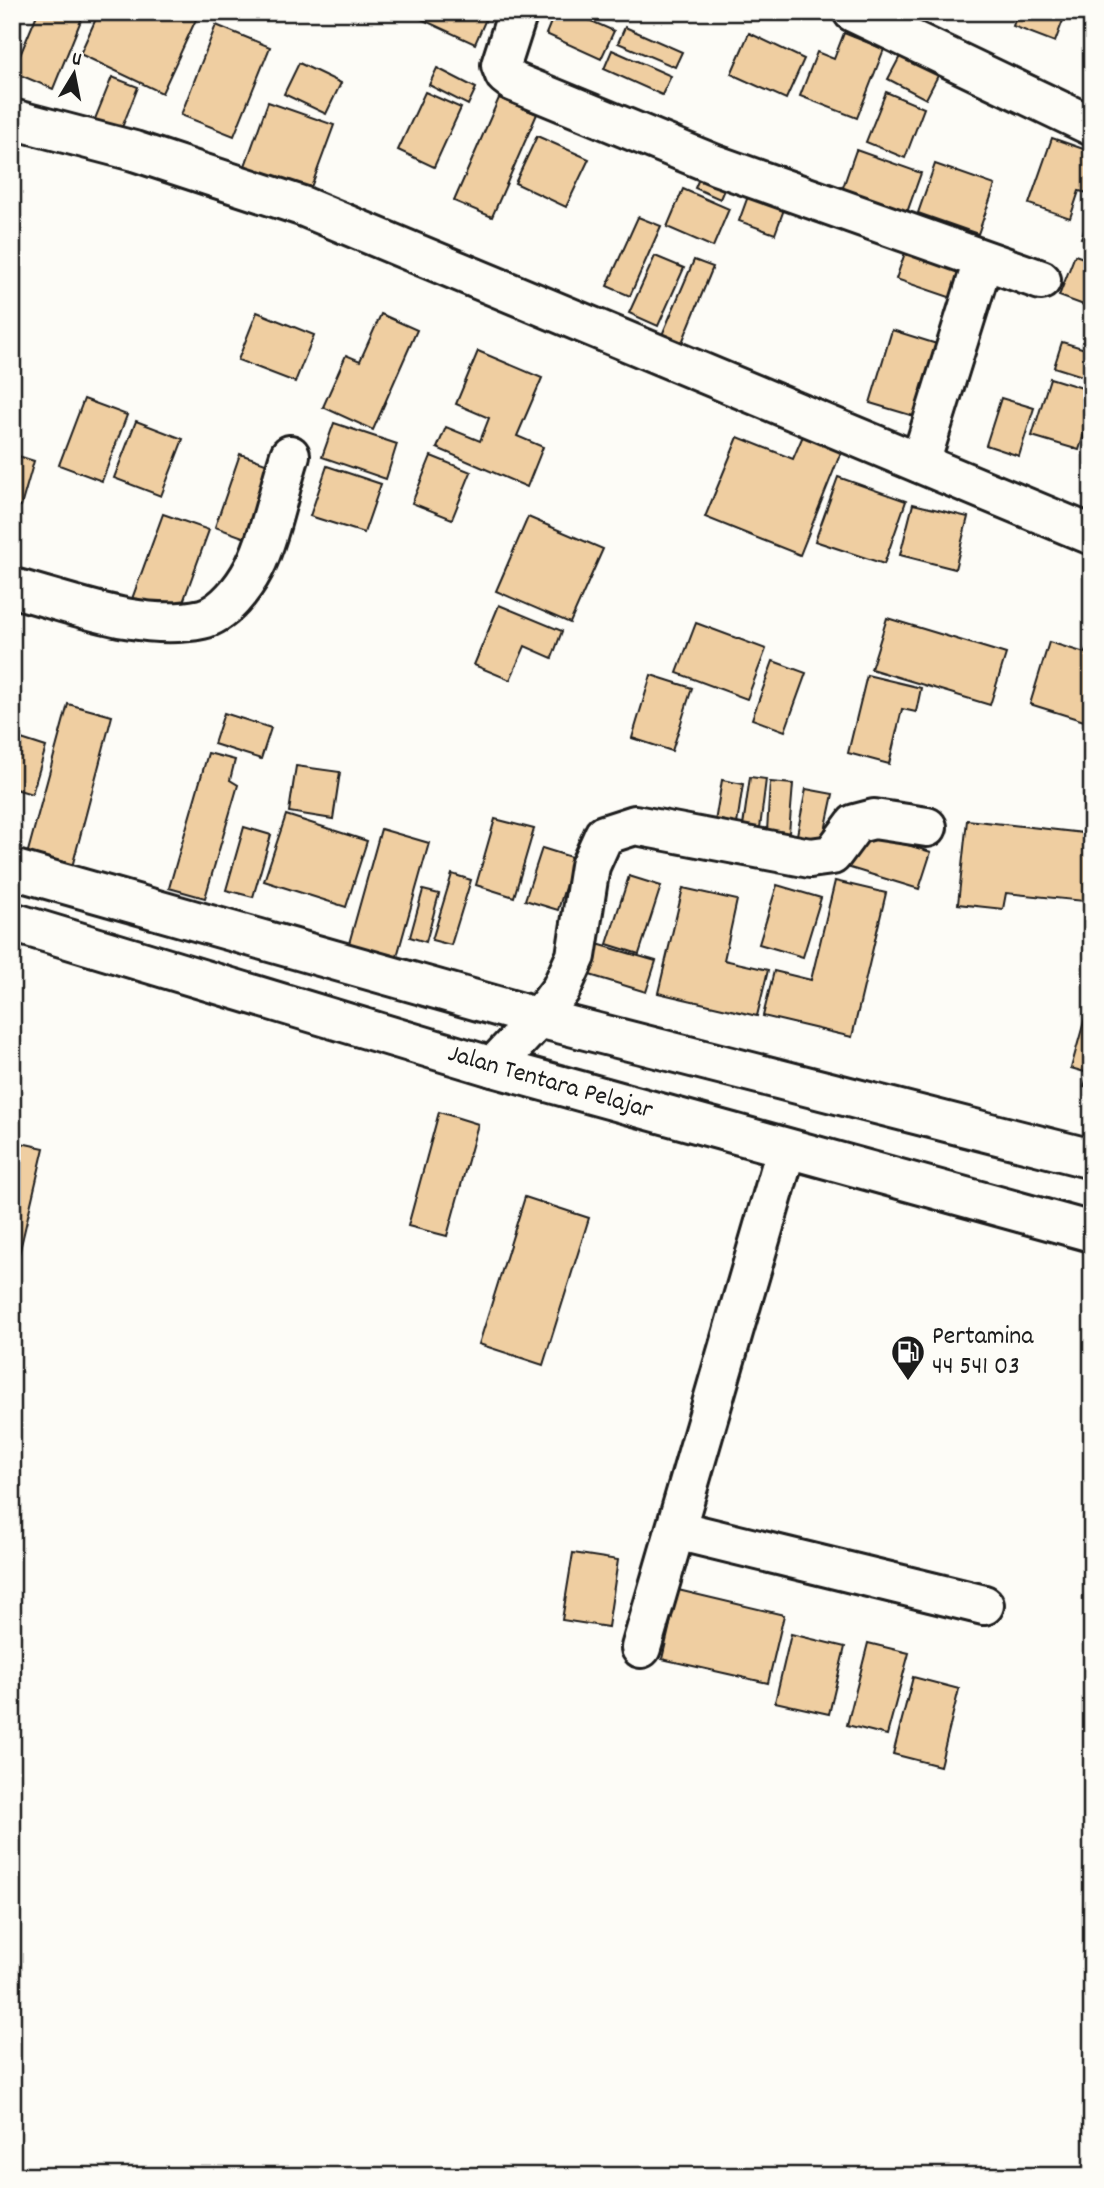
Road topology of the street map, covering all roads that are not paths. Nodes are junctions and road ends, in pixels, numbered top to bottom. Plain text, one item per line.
1 (518, 12) edge
2 (853, 12) edge
3 (12, 119) edge
4 (1092, 126) edge
5 (983, 261) junction
6 (1041, 281) dead end
7 (290, 455) dead end
8 (920, 463) junction
9 (1092, 536) edge
10 (17, 585) edge
11 (927, 827) dead end
12 (12, 869) edge
13 (12, 922) edge
14 (539, 1018) junction
15 (493, 1067) junction
16 (786, 1150) junction
17 (1092, 1159) edge
18 (1092, 1231) edge
19 (676, 1530) junction
20 (984, 1605) dead end
21 (641, 1648) dead end

1 - 5 street
2 - 4 street
3 - 8 street
5 - 6 street
5 - 8 street
7 - 10 street
8 - 9 street
11 - 14 street
12 - 14 street
13 - 15 street, Jalan Tentara Pelajar
14 - 15 street
14 - 17 street
15 - 16 street, Jalan Tentara Pelajar
16 - 18 street, Jalan Tentara Pelajar
16 - 19 street
19 - 20 street
19 - 21 street

